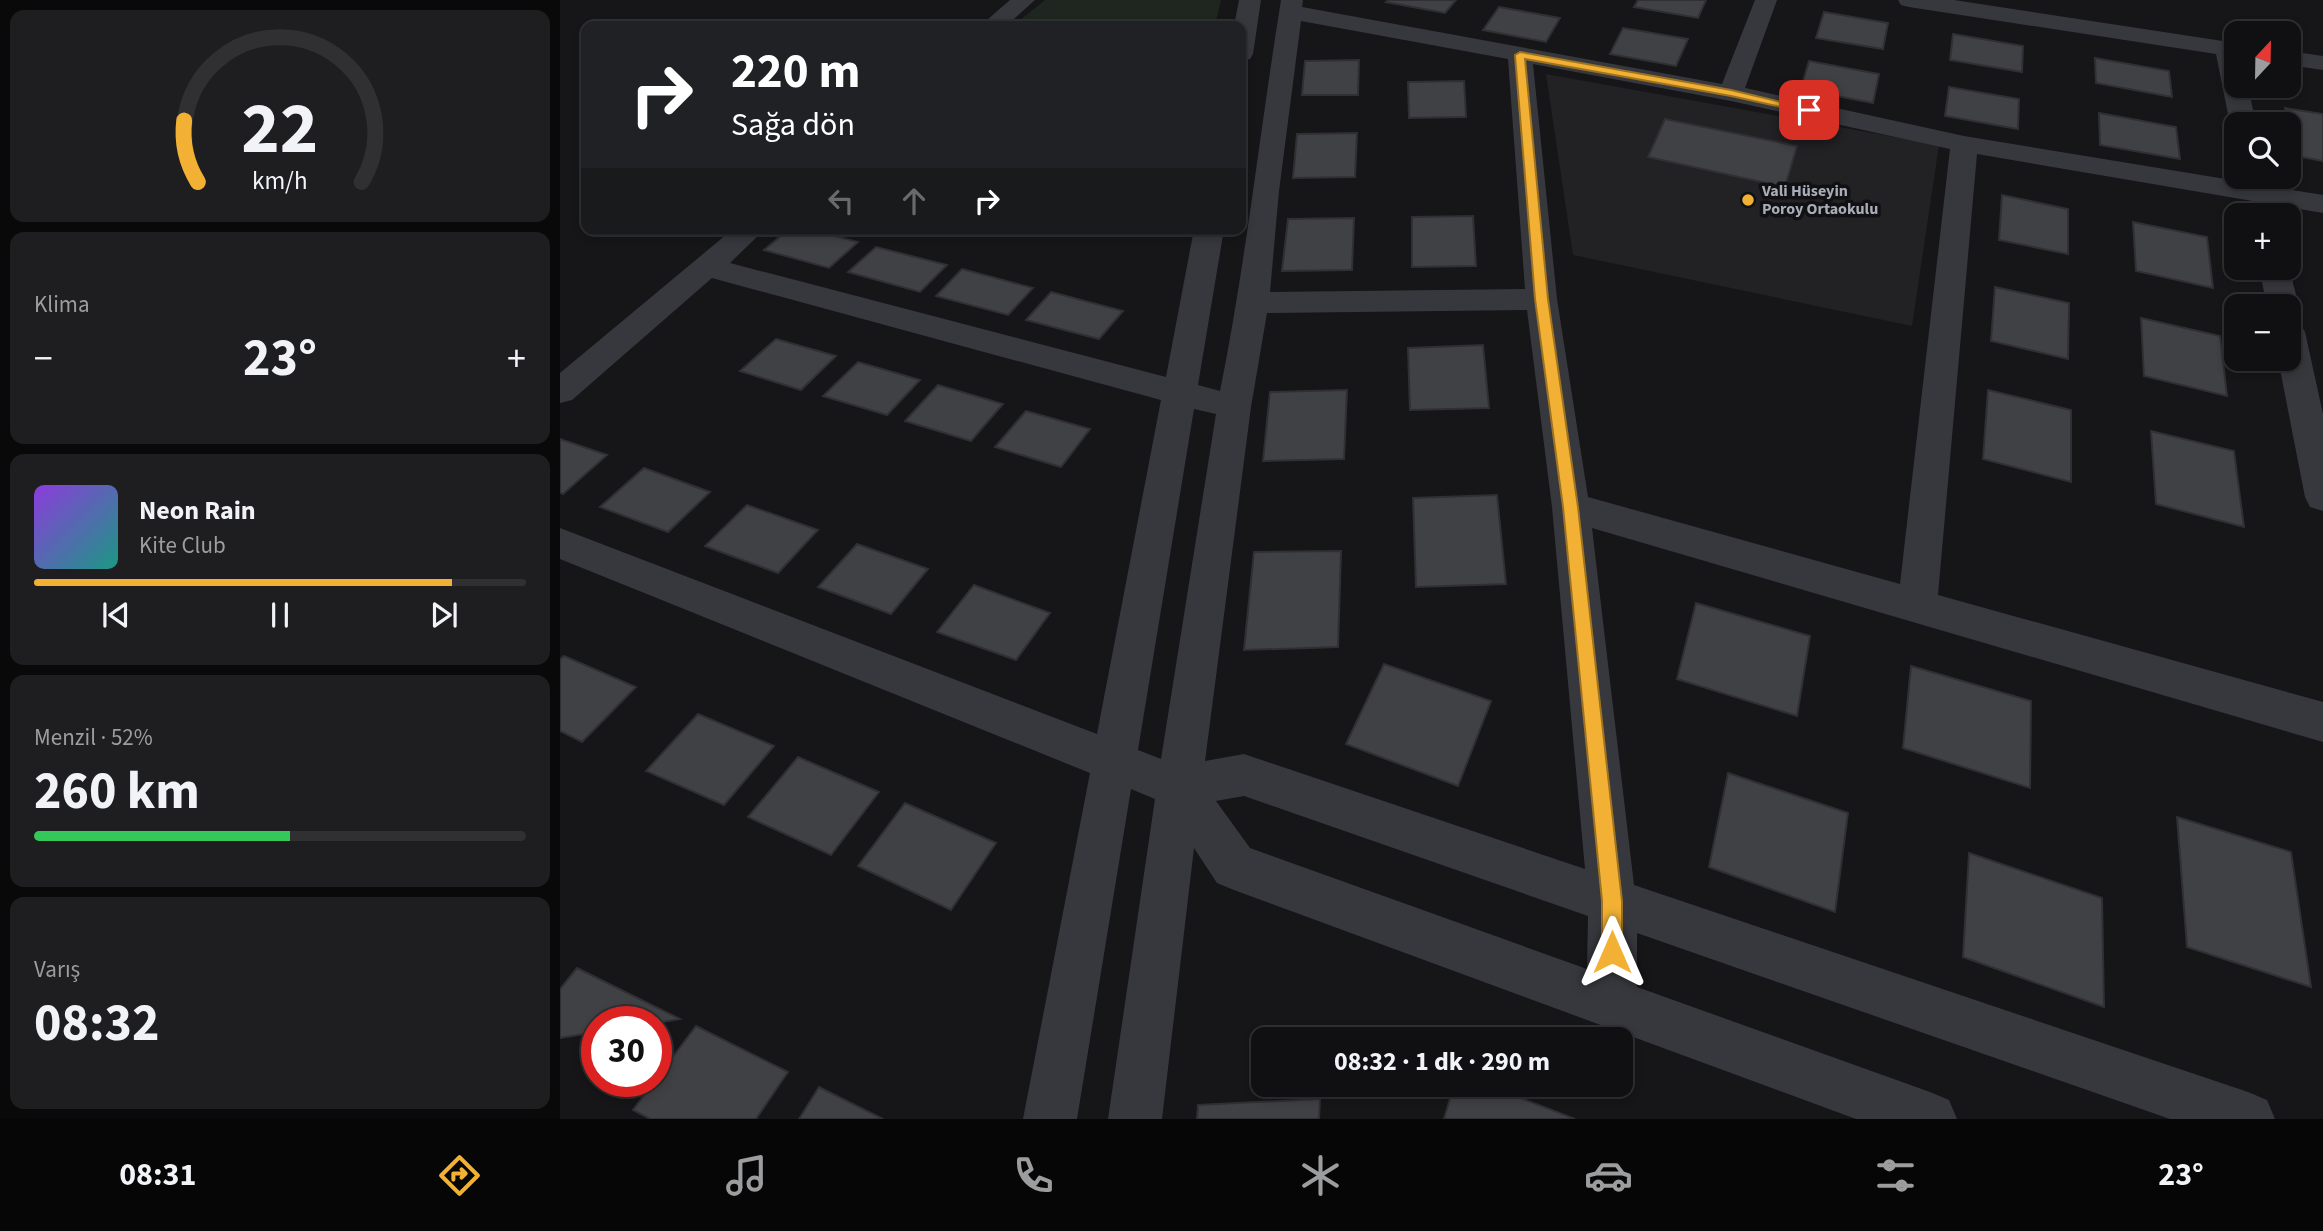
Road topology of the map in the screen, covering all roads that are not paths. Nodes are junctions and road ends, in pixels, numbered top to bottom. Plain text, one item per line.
1 (1024, 0) edge
2 (1250, 0) edge
3 (1766, 0) edge
4 (1909, 0) edge
5 (1292, 6) edge
6 (998, 21) edge
7 (1246, 24) edge
8 (2224, 48) edge
9 (1520, 55) junction
10 (2301, 60) edge
11 (2323, 63) edge
12 (1731, 93) junction
13 (1964, 144) junction
14 (1253, 188) edge
15 (2257, 195) edge
16 (2323, 204) edge
17 (744, 235) edge
18 (1208, 235) edge
19 (708, 267) junction
20 (1541, 299) junction
21 (1253, 303) junction
22 (2301, 361) edge
23 (2312, 389) edge
24 (560, 391) edge
25 (1178, 392) junction
26 (1234, 407) junction
27 (2323, 497) edge
28 (1571, 507) junction
29 (560, 542) edge
30 (1917, 605) junction
31 (2323, 722) edge
32 (1112, 760) junction
33 (1179, 787) junction
34 (1612, 901) junction
35 (1612, 1002) junction
36 (1050, 1119) edge
37 (1135, 1119) edge
38 (1930, 1119) edge
39 (2248, 1119) edge

1 - 6 street
2 - 7 street
3 - 12 street
4 - 8 street
5 - 9 street
5 - 14 street
9 - 12 street
9 - 20 street
10 - 11 street
12 - 13 street
13 - 15 street
13 - 30 street
14 - 21 street
15 - 16 street
17 - 19 street
18 - 25 street
19 - 24 street
19 - 25 street
20 - 21 street
20 - 28 street
21 - 26 street
22 - 23 street
23 - 27 street
25 - 26 street
25 - 32 street
26 - 33 street
28 - 30 street
28 - 34 street
29 - 32 street
30 - 31 street
32 - 33 street
32 - 36 street
33 - 34 street
33 - 35 street
33 - 37 street
34 - 35 street
34 - 39 street
35 - 38 street

